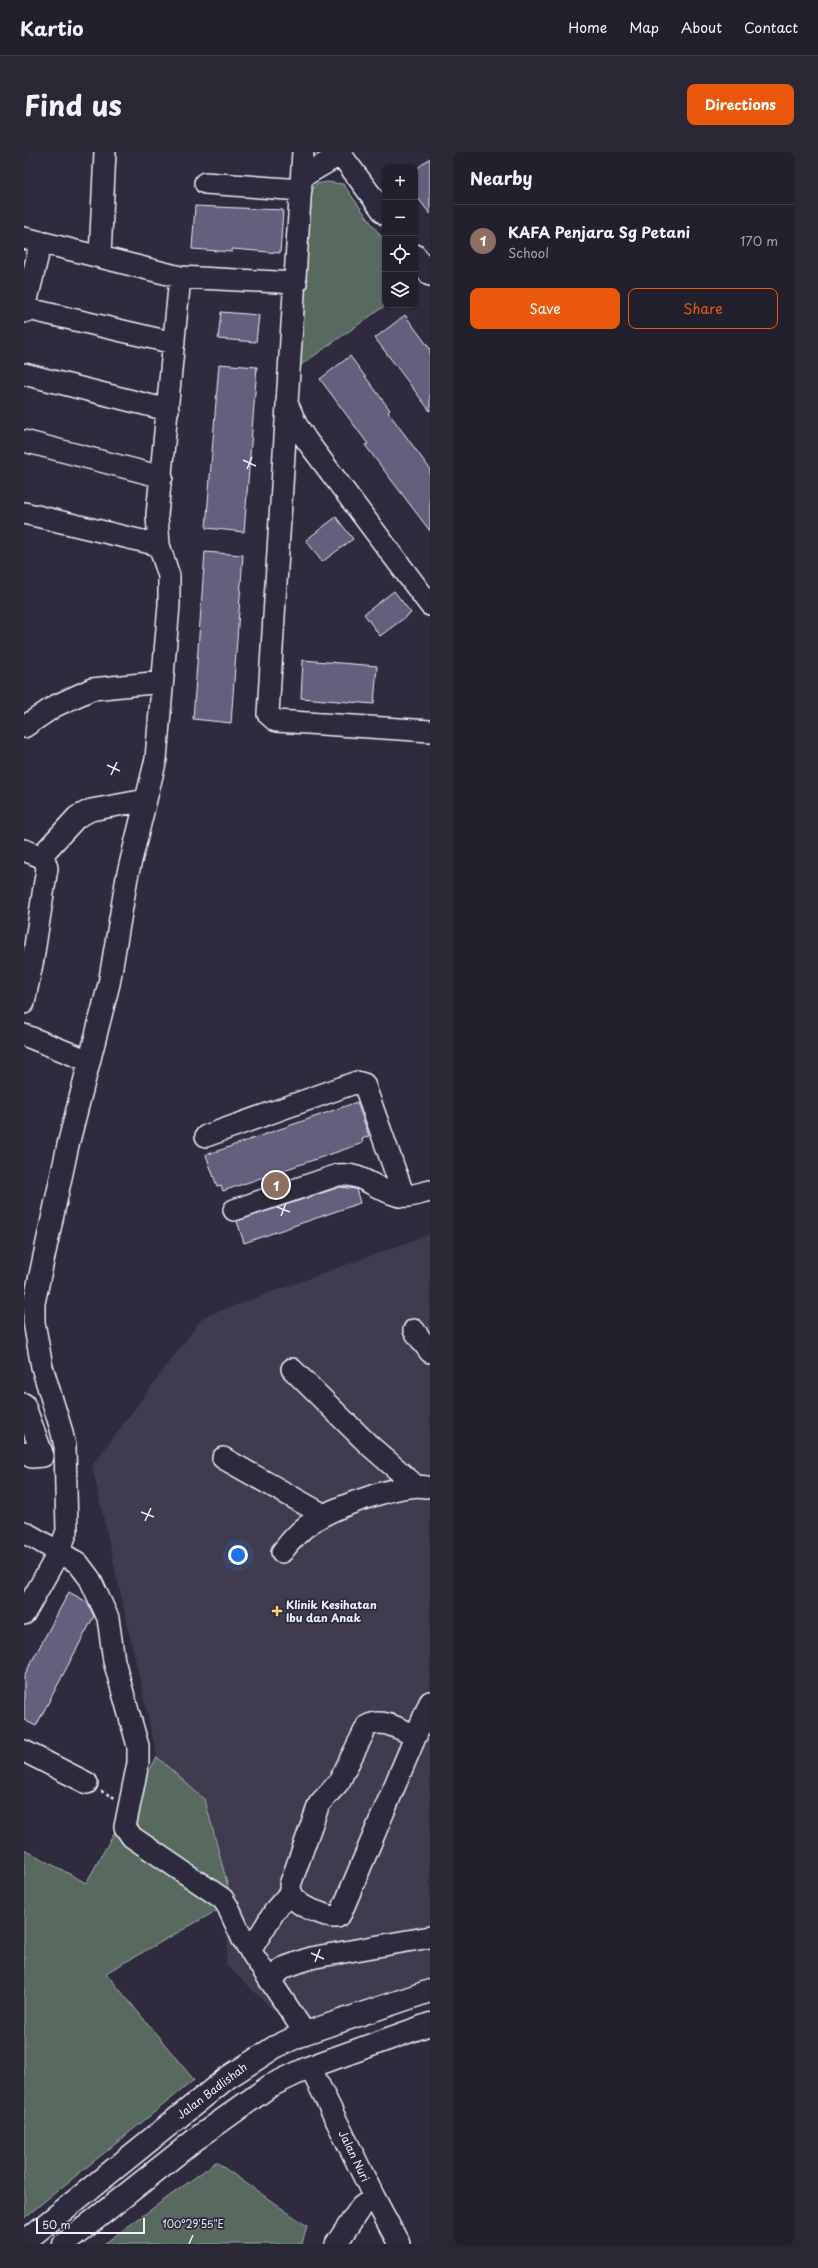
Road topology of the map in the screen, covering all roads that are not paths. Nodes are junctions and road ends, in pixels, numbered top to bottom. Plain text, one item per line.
1 (105, 152) edge
2 (303, 152) edge
3 (340, 153) edge
4 (205, 183) dead end
5 (301, 183) junction
6 (382, 210) edge
7 (32, 240) edge
8 (100, 256) junction
9 (418, 259) edge
10 (430, 275) edge
11 (180, 277) junction
12 (296, 283) junction
13 (24, 310) edge
14 (174, 342) junction
15 (24, 374) edge
16 (287, 403) junction
17 (168, 410) junction
18 (24, 441) edge
19 (162, 477) junction
20 (24, 512) edge
21 (159, 545) junction
22 (430, 605) edge
23 (162, 682) junction
24 (25, 724) edge
25 (430, 731) edge
26 (146, 800) junction
27 (32, 853) edge
28 (24, 1002) edge
29 (24, 1035) edge
30 (89, 1061) junction
31 (206, 1136) dead end
32 (430, 1191) edge
33 (404, 1196) junction
34 (234, 1210) dead end
35 (414, 1330) dead end
36 (430, 1352) edge
37 (292, 1369) dead end
38 (24, 1404) edge
39 (33, 1455) edge
40 (223, 1458) dead end
41 (423, 1487) edge
42 (324, 1515) junction
43 (24, 1532) edge
44 (59, 1552) junction
45 (282, 1552) dead end
46 (24, 1614) edge
47 (430, 1702) edge
48 (416, 1736) junction
49 (24, 1751) edge
50 (86, 1783) road end
51 (290, 1893) junction
52 (430, 1937) edge
53 (250, 1951) junction
54 (270, 1981) junction
55 (430, 1991) edge
56 (430, 2024) edge
57 (305, 2033) junction
58 (310, 2067) junction
59 (374, 2197) junction
60 (24, 2242) edge
61 (64, 2244) edge
62 (336, 2244) edge
63 (399, 2244) edge

1 - 8 street
2 - 5 street
3 - 5 street
3 - 6 street
4 - 5 street
5 - 12 street
7 - 8 street
7 - 13 street
8 - 11 street
9 - 10 street
11 - 12 street
11 - 14 street
12 - 16 street
13 - 14 street
14 - 17 street
15 - 17 street
16 - 22 street
16 - 25 street
17 - 19 street
18 - 19 street
19 - 21 street
20 - 21 street
21 - 23 street
23 - 24 street
23 - 26 street
26 - 27 street
26 - 30 street
27 - 28 street
29 - 30 street
30 - 44 street
31 - 33 street
32 - 33 street
33 - 34 street
35 - 36 street
37 - 41 street
38 - 39 street
40 - 42 street
41 - 42 street
42 - 45 street
43 - 44 street
44 - 46 street
44 - 53 street
47 - 48 street
48 - 51 street
48 - 51 street
49 - 50 street
51 - 53 street
52 - 54 street
53 - 54 street
54 - 57 street
55 - 57 main road, Jalan Badlishah
56 - 58 main road
57 - 60 main road, Jalan Badlishah
58 - 59 street, Jalan Nuri
58 - 61 main road
59 - 62 street
59 - 63 street, Jalan Nuri

